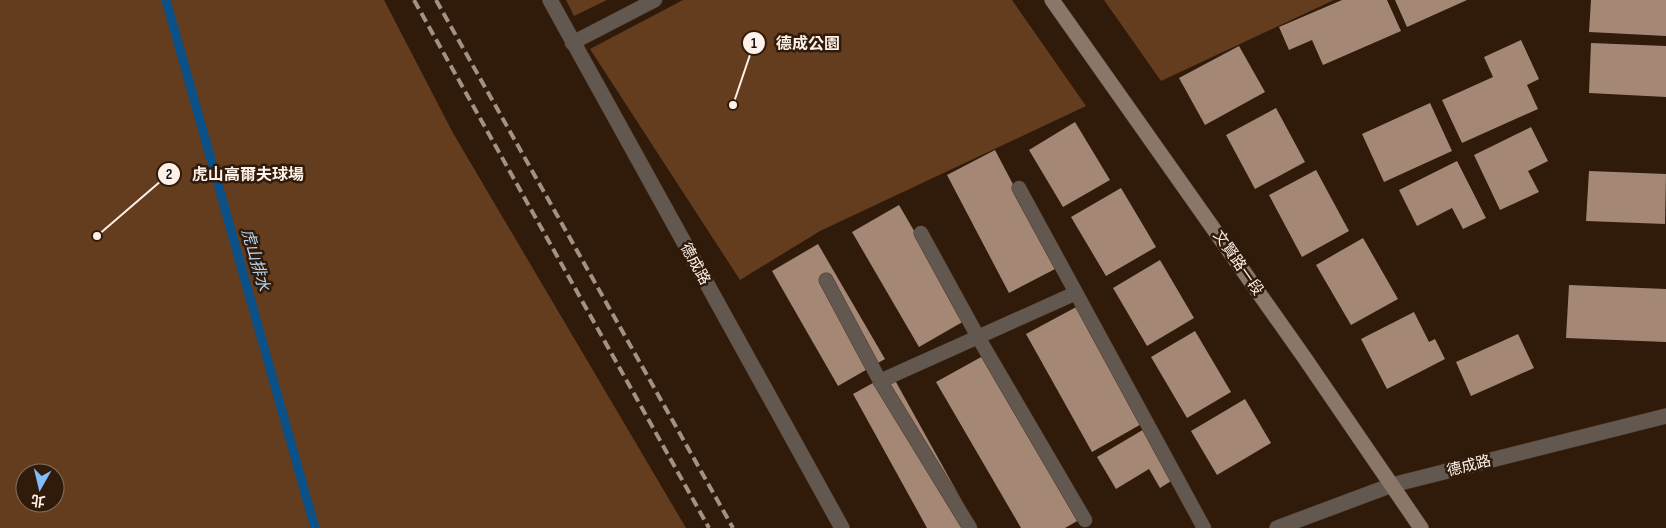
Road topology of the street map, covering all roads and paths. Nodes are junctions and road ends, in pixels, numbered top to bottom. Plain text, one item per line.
1 (550, 0) edge
2 (655, 0) edge
3 (1052, 0) edge
4 (572, 43) junction
5 (1019, 188) dead end
6 (920, 233) dead end
7 (826, 280) dead end
8 (1076, 293) junction
9 (978, 337) junction
10 (880, 380) junction
11 (1666, 416) edge
12 (1392, 485) junction
13 (1086, 520) dead end
14 (842, 528) edge
15 (970, 528) edge
16 (1204, 528) edge
17 (1277, 528) edge
18 (1421, 528) edge

1 - 4 street, 德成路
2 - 4 lane
3 - 12 street, 文賢路一段
4 - 14 street, 德成路
5 - 8 lane
6 - 9 lane
7 - 10 lane
8 - 9 lane
8 - 16 lane
9 - 10 lane
9 - 13 lane
10 - 15 lane
11 - 12 street, 德成路
12 - 17 street, 德成路
12 - 18 street, 文賢路一段

